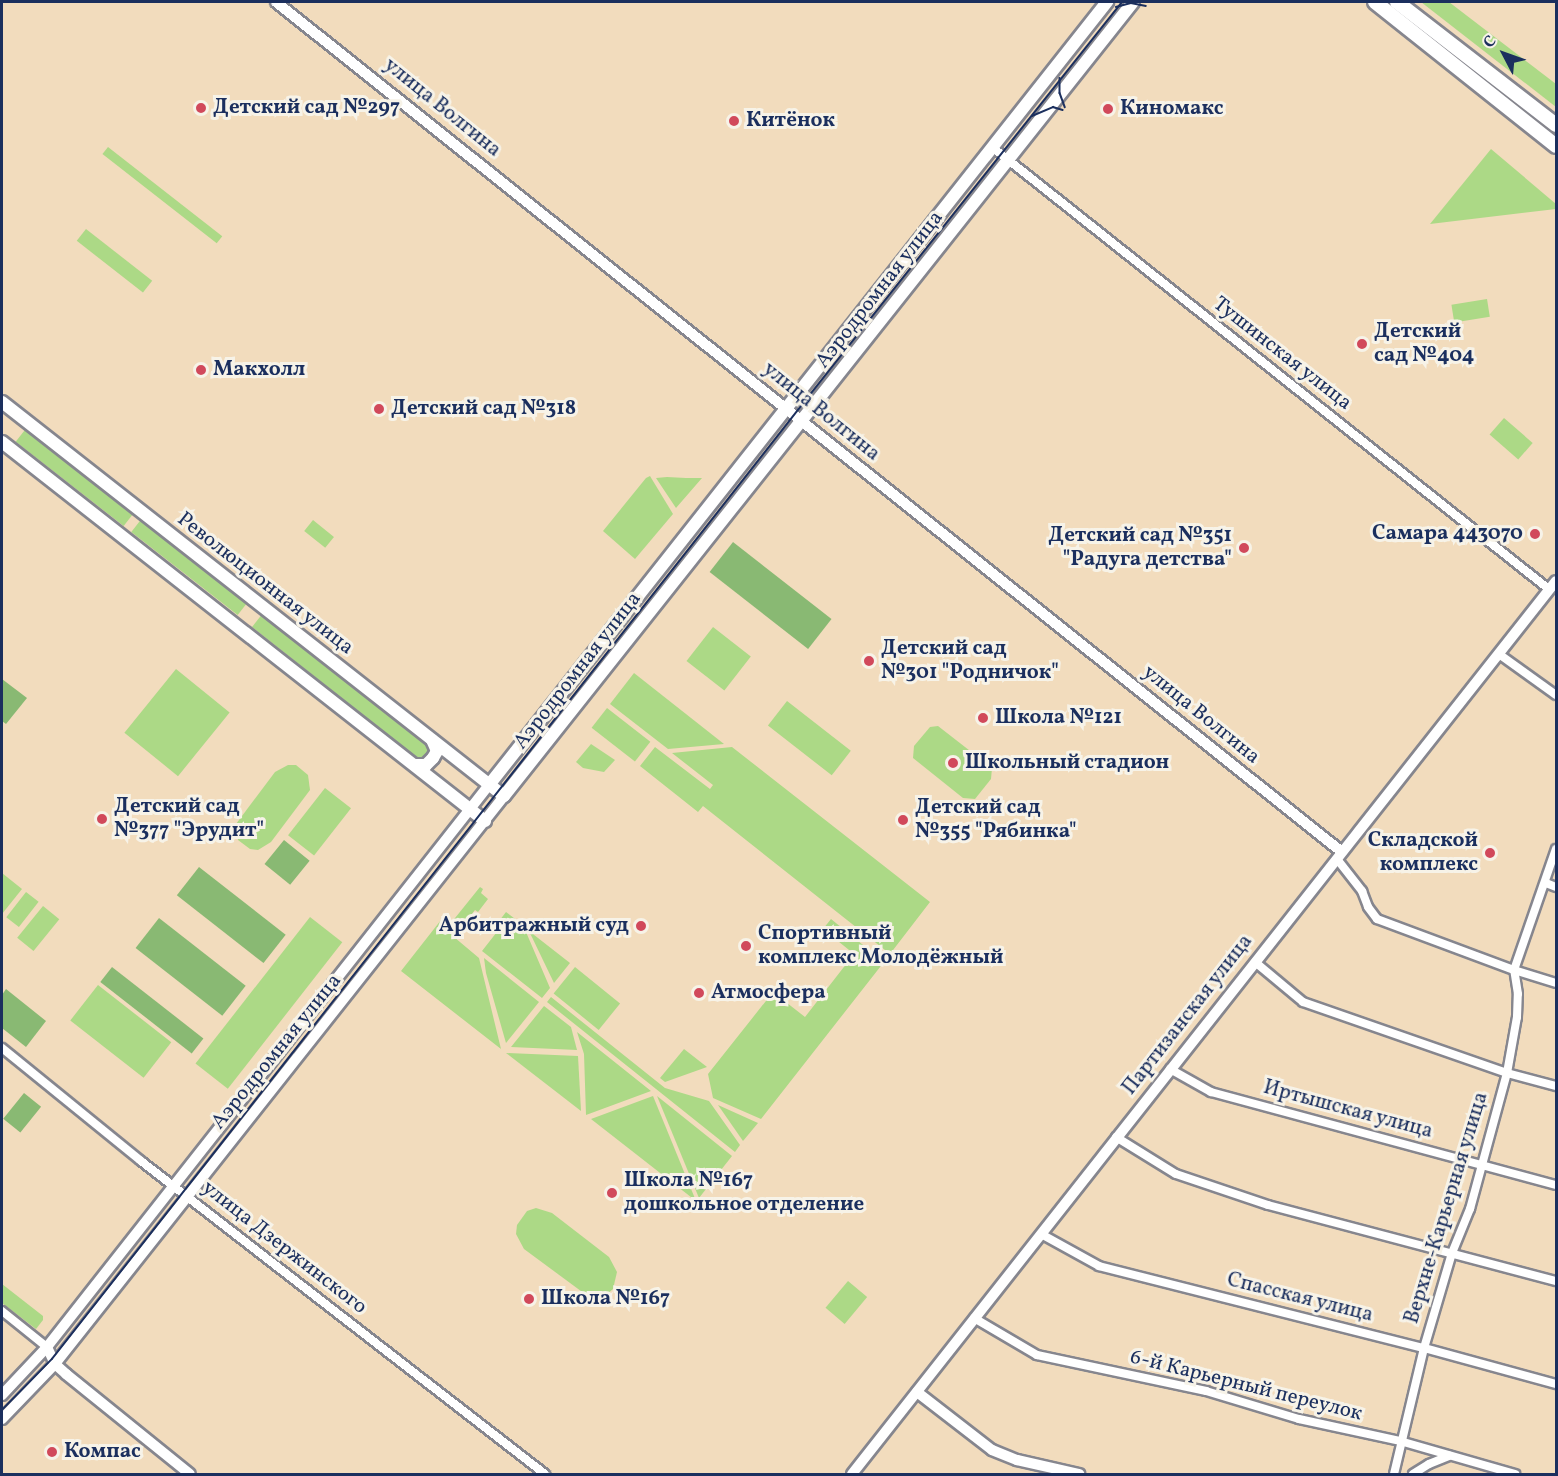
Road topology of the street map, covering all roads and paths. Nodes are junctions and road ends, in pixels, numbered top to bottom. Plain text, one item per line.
1 (276, 2) edge
2 (1107, 2) edge
3 (1133, 2) edge
4 (1375, 2) edge
5 (1397, 2) edge
6 (1557, 125) edge
7 (1557, 146) edge
8 (992, 147) junction
9 (1007, 160) junction
10 (2, 402) edge
11 (786, 408) junction
12 (801, 420) junction
13 (2, 442) edge
14 (1553, 586) edge
15 (1499, 654) junction
16 (1557, 695) edge
17 (432, 740) junction
18 (415, 765) junction
19 (489, 785) junction
20 (504, 796) junction
21 (470, 808) junction
22 (485, 821) junction
23 (1557, 849) edge
24 (1340, 856) junction
25 (1546, 883) junction
26 (1557, 887) edge
27 (1255, 962) junction
28 (1514, 970) junction
29 (1557, 983) edge
30 (2, 1048) edge
31 (1170, 1069) junction
32 (1507, 1073) junction
33 (1557, 1086) edge
34 (1116, 1137) junction
35 (1480, 1164) junction
36 (175, 1185) junction
37 (1557, 1185) edge
38 (188, 1196) junction
39 (1041, 1234) junction
40 (1452, 1253) junction
41 (1557, 1281) edge
42 (2, 1311) edge
43 (974, 1318) junction
44 (47, 1347) junction
45 (1424, 1348) junction
46 (55, 1364) junction
47 (1557, 1384) edge
48 (917, 1392) junction
49 (2, 1395) edge
50 (2, 1419) edge
51 (1400, 1441) junction
52 (1449, 1456) junction
53 (190, 1474) edge
54 (545, 1474) edge
55 (852, 1474) edge
56 (1079, 1474) edge
57 (1394, 1474) edge
58 (1413, 1474) edge
59 (1515, 1474) edge

1 - 11 street, улица Волгина
2 - 8 main road, Аэродромная улица
3 - 9 main road, Аэродромная улица
4 - 7 main road
5 - 6 main road
8 - 9 street, Тушинская улица
8 - 11 main road, Аэродромная улица
9 - 12 main road, Аэродромная улица
9 - 14 street, Тушинская улица
10 - 17 main road, Революционная улица
11 - 12 street, улица Волгина
11 - 19 main road, Аэродромная улица
12 - 20 main road, Аэродромная улица
12 - 24 street, улица Волгина
13 - 18 main road
14 - 15 street, Партизанская улица
15 - 16 street
15 - 24 street, Партизанская улица
17 - 18 main road
17 - 19 main road, Революционная улица
18 - 21 main road
19 - 20 main road, Революционная улица
19 - 21 street, Аэродромная улица
20 - 22 street, Аэродромная улица
21 - 22 main road
21 - 36 street, Аэродромная улица
22 - 38 street, Аэродромная улица
23 - 25 street, Верхне-Карьерная улица
24 - 27 street, Партизанская улица
24 - 28 street, улица Волгина
25 - 26 street
25 - 28 street, Верхне-Карьерная улица
27 - 31 street, Партизанская улица
27 - 32 street
28 - 29 street, улица Волгина
28 - 32 street, Верхне-Карьерная улица
30 - 36 street, улица Дзержинского
31 - 34 street, Партизанская улица
31 - 35 street, Иртышская улица
32 - 33 street
32 - 35 street, Верхне-Карьерная улица
34 - 39 street, Партизанская улица
34 - 40 street
35 - 37 street, Иртышская улица
35 - 40 street, Верхне-Карьерная улица
36 - 38 street, улица Дзержинского
36 - 44 street, Аэродромная улица
38 - 46 street, Аэродромная улица
38 - 54 street, улица Дзержинского
39 - 43 street, Партизанская улица
39 - 45 street, Спасская улица
40 - 41 street
40 - 45 street, Верхне-Карьерная улица
42 - 44 street
43 - 48 street, Партизанская улица
43 - 51 street, 6-й Карьерный переулок
44 - 46 street
44 - 49 street
45 - 47 street, Спасская улица
45 - 51 street, Верхне-Карьерная улица
46 - 50 street
46 - 53 street
48 - 55 street, Партизанская улица
48 - 56 street
51 - 52 street, 6-й Карьерный переулок
51 - 57 street, Верхне-Карьерная улица
52 - 58 street
52 - 59 street, 6-й Карьерный переулок

